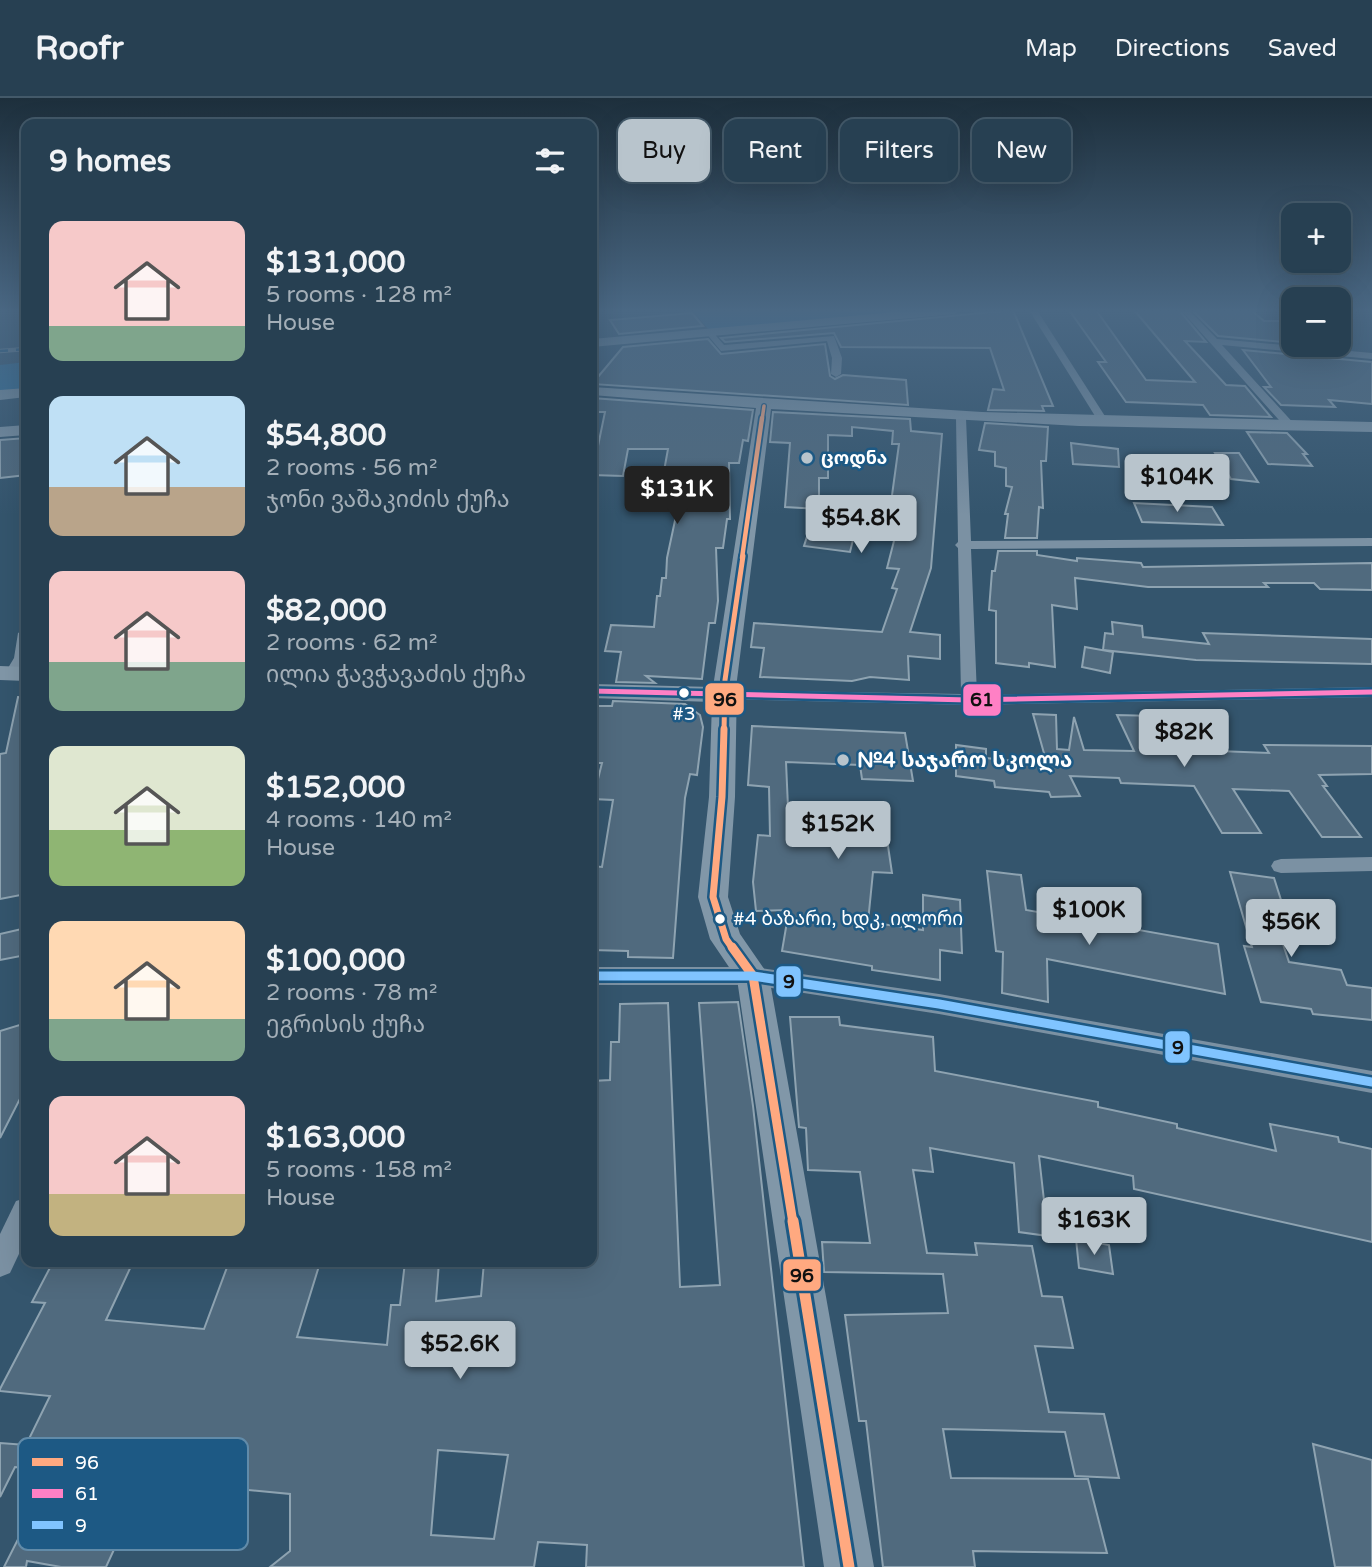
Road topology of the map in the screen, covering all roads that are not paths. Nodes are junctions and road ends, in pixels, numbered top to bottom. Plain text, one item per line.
1 (1076, 379) edge
2 (1248, 379) edge
3 (597, 391) edge
4 (21, 394) edge
5 (0, 396) edge
6 (764, 406) junction
7 (961, 418) junction
8 (1105, 424) junction
9 (1291, 427) junction
10 (1372, 427) edge
11 (21, 430) edge
12 (0, 432) edge
13 (1372, 542) edge
14 (962, 545) junction
15 (597, 691) edge
16 (1372, 692) edge
17 (725, 695) junction
18 (969, 701) junction
19 (1372, 864) edge
20 (1281, 866) dead end
21 (597, 976) edge
22 (753, 976) junction
23 (1372, 1082) edge
24 (21, 1221) edge
25 (0, 1263) edge
26 (849, 1567) edge

1 - 8 street
2 - 9 street
3 - 6 main road
4 - 5 main road
6 - 7 main road
6 - 17 main road
7 - 8 main road
7 - 14 street
8 - 9 main road
9 - 10 main road
11 - 12 main road
13 - 14 street
14 - 18 street
15 - 17 main road
16 - 18 street
17 - 18 street
17 - 22 main road
19 - 20 street
21 - 22 street
22 - 23 street
22 - 26 main road
24 - 25 street

